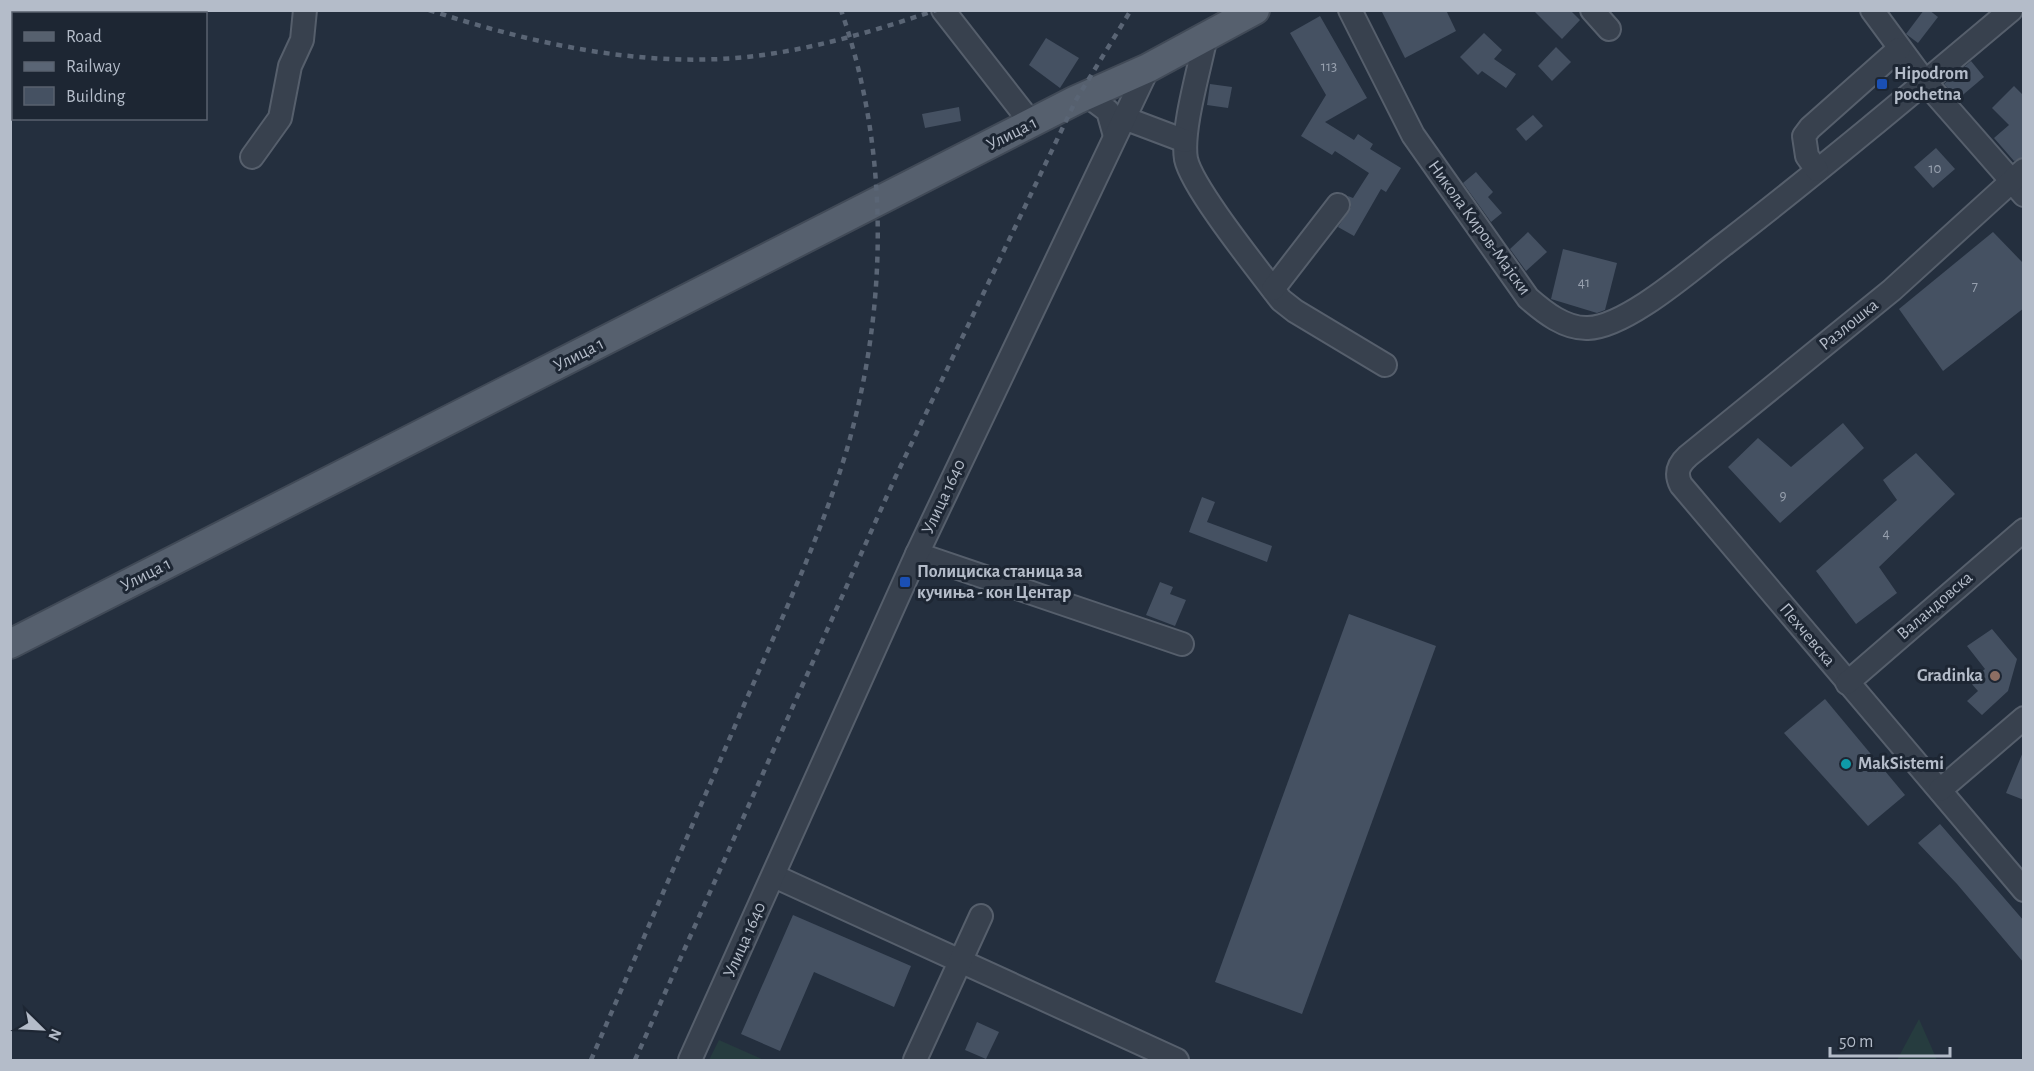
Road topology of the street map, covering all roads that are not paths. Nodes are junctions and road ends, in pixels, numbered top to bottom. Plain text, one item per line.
1 (305, 10) edge
2 (944, 10) edge
3 (1255, 10) edge
4 (1350, 10) edge
5 (1592, 10) edge
6 (1872, 10) edge
7 (2011, 10) edge
8 (1609, 29) dead end
9 (1206, 36) junction
10 (1899, 49) junction
11 (1148, 68) junction
12 (1925, 82) junction
13 (1088, 96) junction
14 (1032, 124) junction
15 (1119, 127) junction
16 (1185, 141) junction
17 (252, 157) dead end
18 (1817, 170) junction
19 (2019, 181) edge
20 (1338, 205) dead end
21 (1273, 289) junction
22 (1385, 365) dead end
23 (1677, 478) joint
24 (2024, 530) edge
25 (917, 554) junction
26 (10, 644) edge
27 (1182, 644) dead end
28 (1847, 683) junction
29 (2024, 718) edge
30 (1940, 790) junction
31 (774, 876) junction
32 (2024, 890) edge
33 (981, 916) dead end
34 (960, 961) junction
35 (690, 1060) edge
36 (915, 1060) edge
37 (1178, 1060) edge

1 - 17 street
2 - 14 street
3 - 9 main road, Улица 1
4 - 18 street, Никола Киров-Мајски
5 - 8 street
6 - 10 street
7 - 12 street, Никола Киров-Мајски
9 - 11 main road, Улица 1
9 - 16 street
10 - 12 street
10 - 18 street
11 - 13 main road, Улица 1
11 - 15 street, Улица 1640
12 - 18 street, Никола Киров-Мајски
12 - 19 street
13 - 14 main road, Улица 1
13 - 15 street
14 - 26 main road, Улица 1
15 - 16 street
15 - 25 street, Улица 1640
16 - 21 street
19 - 23 street, Разлошка
20 - 21 street
21 - 22 street
23 - 28 street, Пехчевска
24 - 28 street, Валандовска
25 - 27 street
25 - 31 street, Улица 1640
28 - 30 street, Пехчевска
29 - 30 street
30 - 32 street, Пехчевска
31 - 34 street
31 - 35 street, Улица 1640
33 - 34 street
34 - 36 street
34 - 37 street

